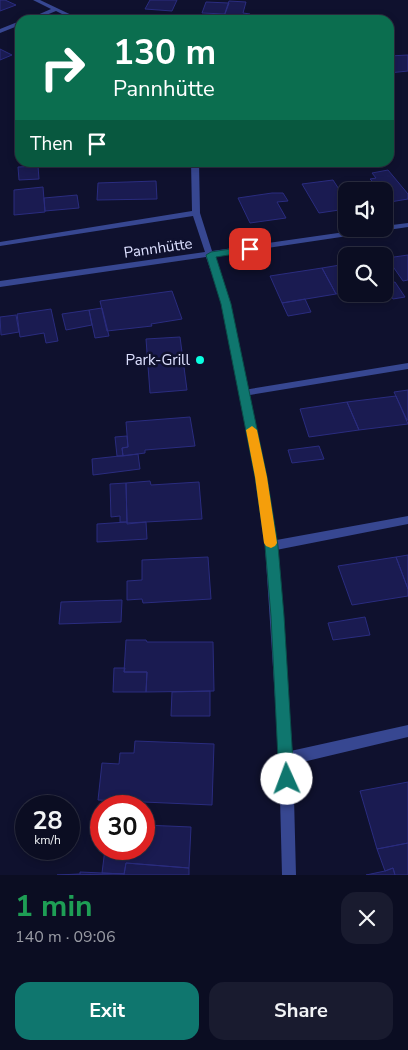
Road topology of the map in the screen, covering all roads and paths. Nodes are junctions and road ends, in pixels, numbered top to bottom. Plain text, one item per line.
1 (36, 0) edge
2 (56, 9) junction
3 (41, 15) edge
4 (69, 15) edge
5 (15, 26) edge
6 (0, 31) edge
7 (196, 167) edge
8 (196, 213) junction
9 (408, 225) edge
10 (0, 244) edge
11 (211, 255) junction
12 (0, 284) edge
13 (408, 366) edge
14 (244, 393) junction
15 (408, 520) edge
16 (271, 546) junction
17 (408, 731) edge
18 (286, 759) junction
19 (289, 875) edge

1 - 2 street
2 - 3 street
2 - 4 street
5 - 6 street
7 - 8 street
8 - 10 street, Pannhütte
8 - 11 street
9 - 11 street, Pannhütte
11 - 12 street, Pannhütte
11 - 14 street
13 - 14 street
14 - 16 street
15 - 16 street
16 - 18 street
17 - 18 street
18 - 19 street

